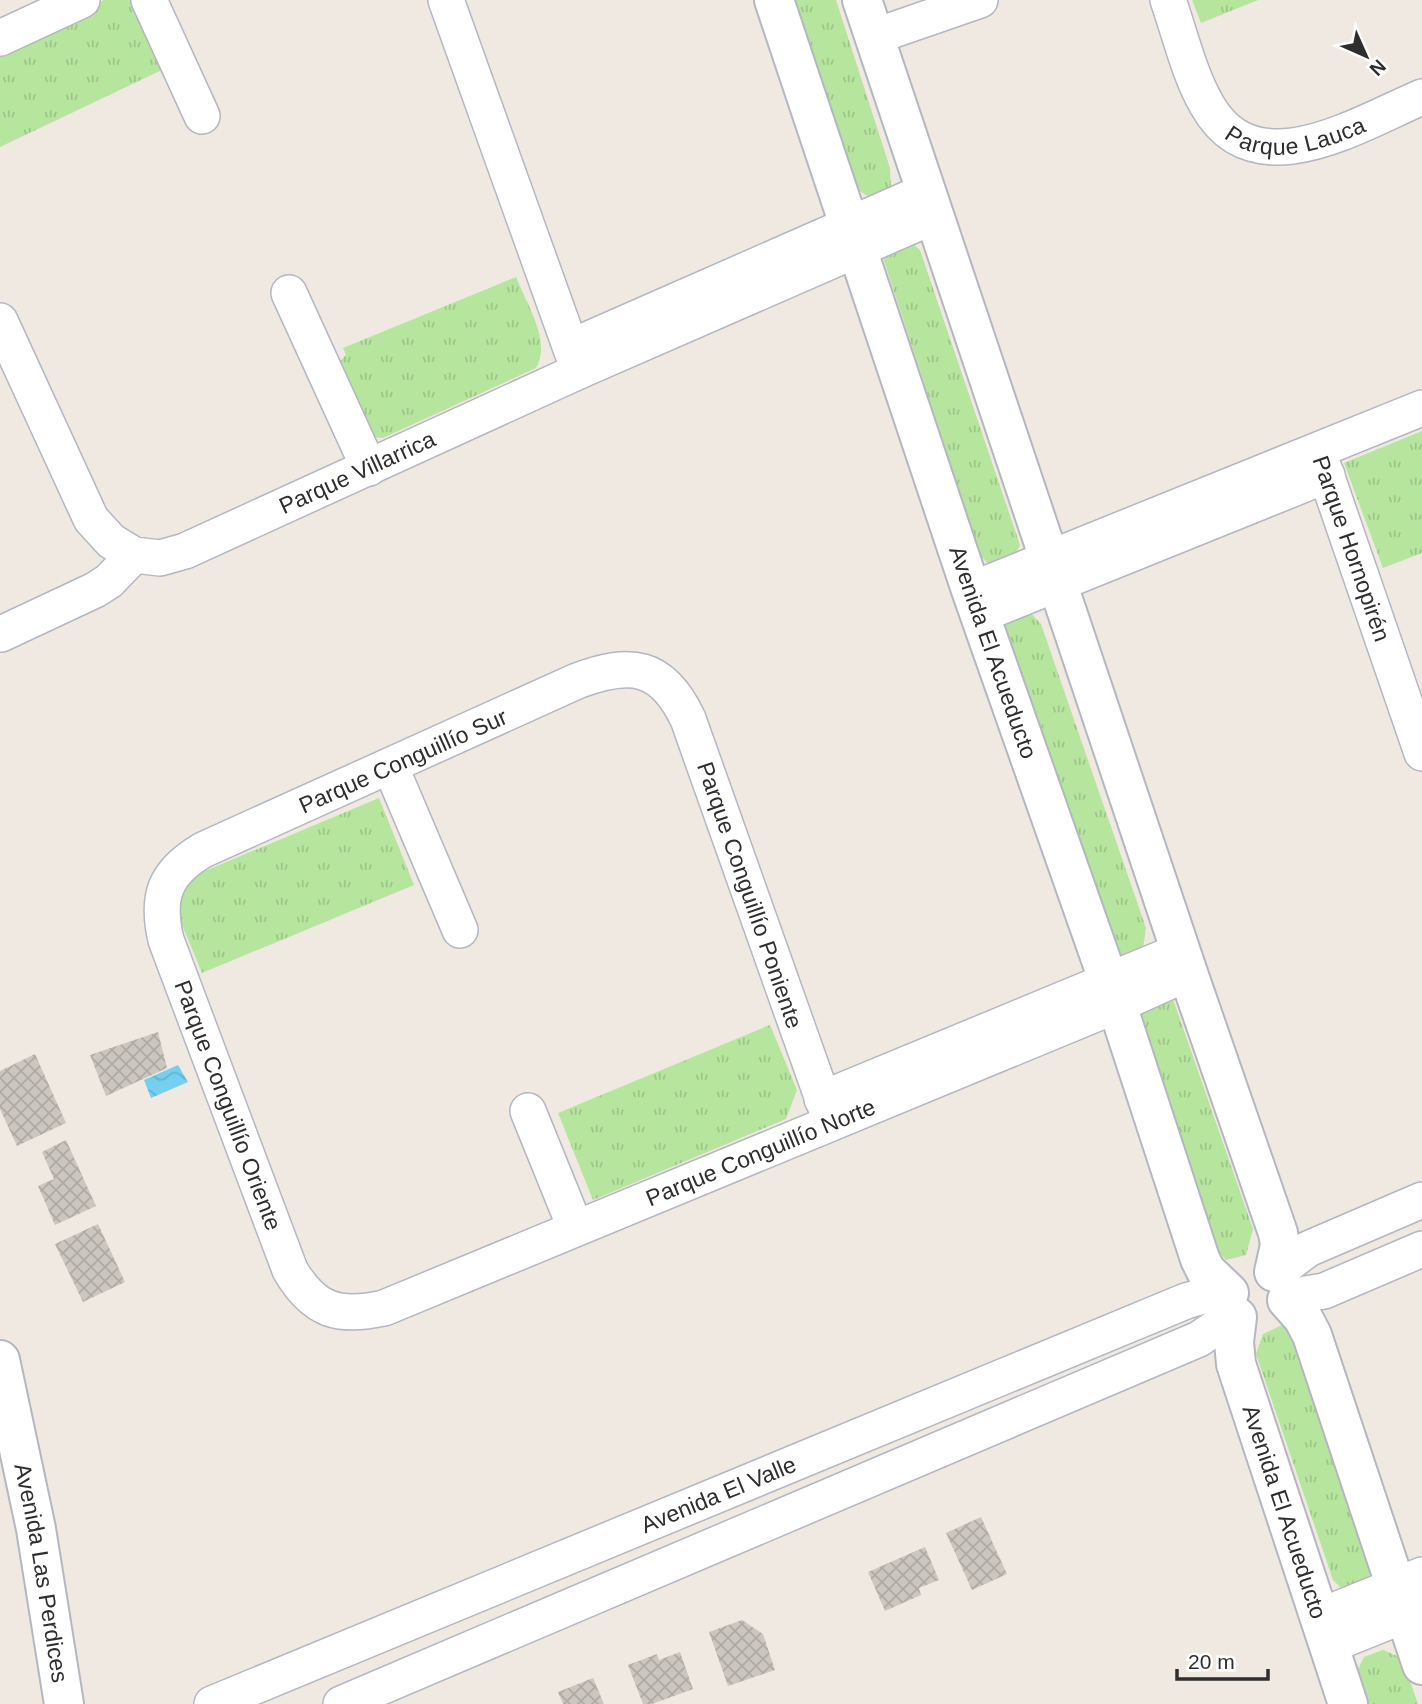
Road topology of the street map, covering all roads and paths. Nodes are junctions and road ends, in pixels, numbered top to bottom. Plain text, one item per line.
1 (82, 0) edge
2 (149, 0) edge
3 (446, 0) edge
4 (774, 0) edge
5 (862, 0) edge
6 (980, 0) edge
7 (1168, 0) edge
8 (873, 37) junction
9 (0, 38) edge
10 (1422, 97) edge
11 (202, 116) dead end
12 (930, 203) junction
13 (855, 236) junction
14 (289, 293) dead end
15 (0, 321) edge
16 (575, 359) junction
17 (1422, 408) edge
18 (1323, 463) junction
19 (369, 467) junction
20 (134, 555) junction
21 (1053, 570) junction
22 (976, 603) junction
23 (1, 634) edge
24 (655, 676) joint
25 (1422, 753) edge
26 (391, 768) junction
27 (166, 887) joint
28 (460, 930) dead end
29 (1184, 962) junction
30 (1112, 993) junction
31 (528, 1111) dead end
32 (826, 1111) junction
33 (1422, 1200) edge
34 (575, 1227) junction
35 (1422, 1249) edge
36 (1281, 1286) junction
37 (1232, 1305) junction
38 (329, 1309) joint
39 (0, 1360) edge
40 (846, 1442) junction
41 (862, 1483) junction
42 (568, 1558) junction
43 (1411, 1596) edge
44 (585, 1600) junction
45 (1323, 1632) junction
46 (1422, 1665) edge
47 (64, 1704) edge
48 (212, 1704) edge
49 (341, 1704) edge
50 (1348, 1704) edge

1 - 9 street
2 - 11 street
3 - 16 street
4 - 13 street, Avenida El Acueducto
5 - 8 street
6 - 8 street
7 - 10 street, Parque Lauca
8 - 12 street
12 - 13 street, Parque Villarrica
12 - 21 street
13 - 16 street, Parque Villarrica
13 - 22 street, Avenida El Acueducto
14 - 19 street
15 - 20 street
16 - 19 street, Parque Villarrica
17 - 18 street, Parque Hornopirén
18 - 21 street
18 - 25 street, Parque Hornopirén
19 - 20 street, Parque Villarrica
20 - 23 street
21 - 22 street
21 - 29 street
22 - 30 street, Avenida El Acueducto
24 - 26 street, Parque Conguillío Sur
24 - 32 street, Parque Conguillío Poniente
26 - 27 street, Parque Conguillío Sur
26 - 28 street
27 - 38 street, Parque Conguillío Oriente
29 - 30 street, Parque Conguillío Norte
29 - 36 street
30 - 32 street, Parque Conguillío Norte
30 - 37 street, Avenida El Acueducto
31 - 34 street
32 - 34 street, Parque Conguillío Norte
33 - 36 street
34 - 38 street, Parque Conguillío Norte
35 - 36 street
36 - 37 street
36 - 37 street
36 - 43 street
37 - 40 street, Avenida El Valle
37 - 41 street, Avenida El Valle
37 - 45 street, Avenida El Acueducto
39 - 47 street, Avenida Las Perdices
40 - 41 street
40 - 42 street, Avenida El Valle
41 - 44 street, Avenida El Valle
42 - 44 street
42 - 48 street, Avenida El Valle
43 - 45 street
43 - 46 street
44 - 49 street, Avenida El Valle
45 - 50 street, Avenida El Acueducto

